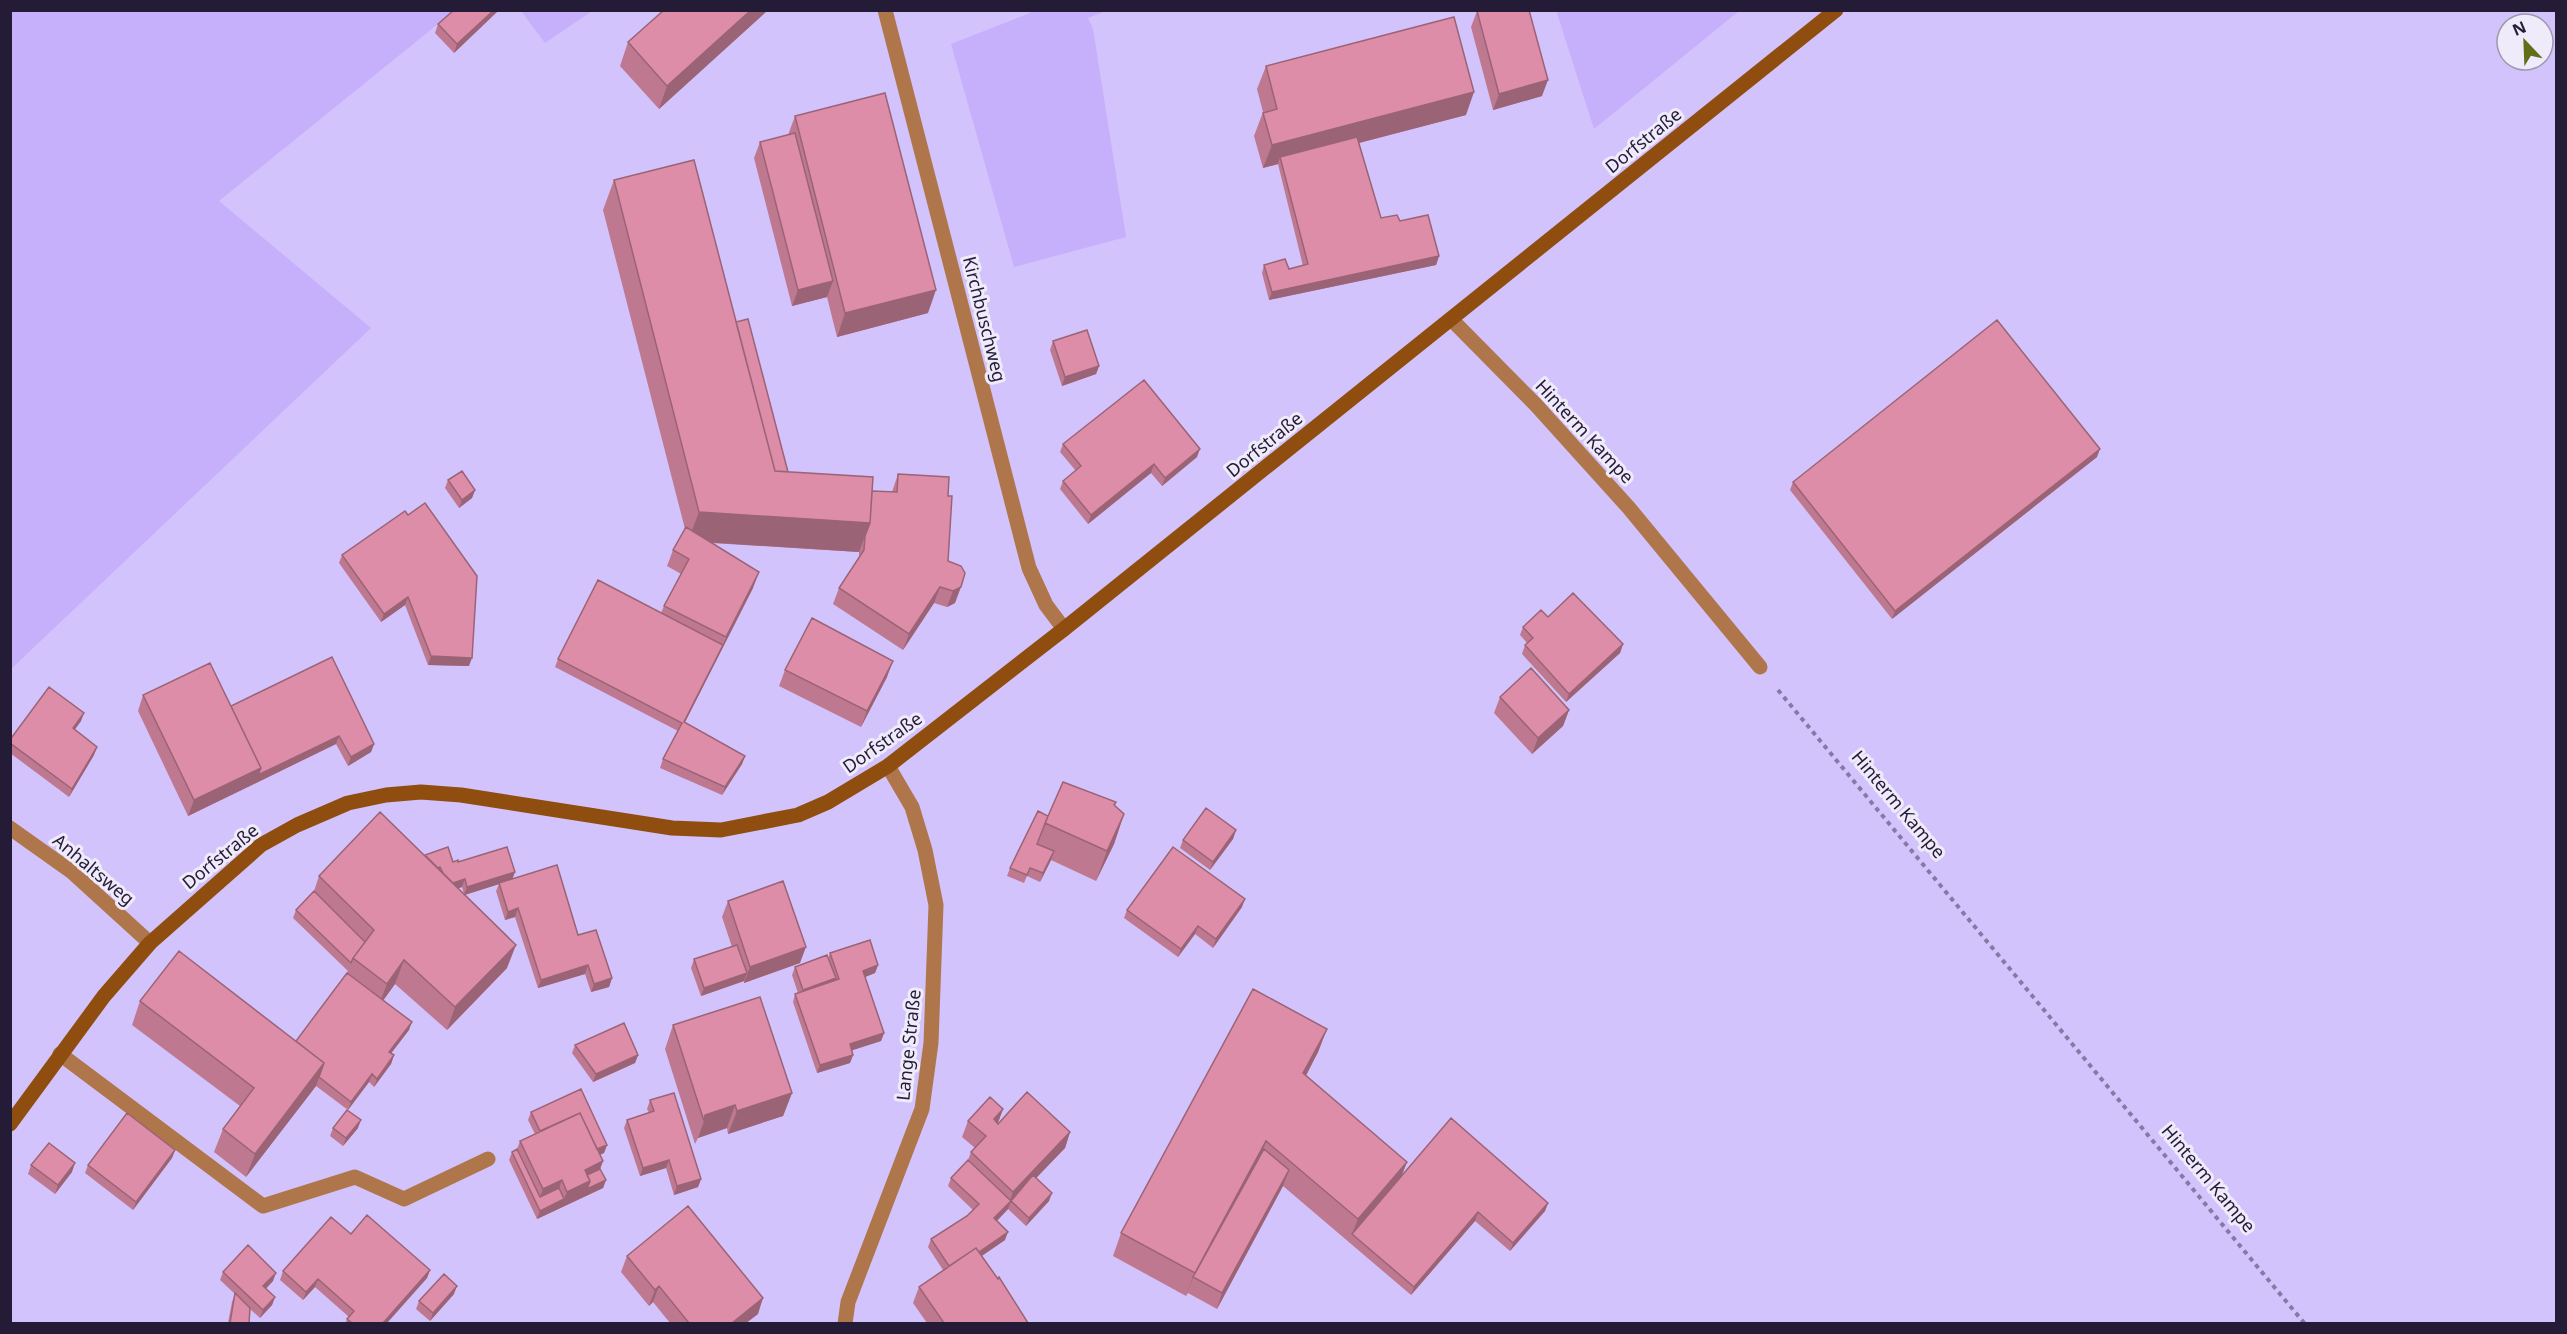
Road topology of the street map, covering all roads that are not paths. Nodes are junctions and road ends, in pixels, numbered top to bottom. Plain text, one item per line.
1 (885, 10) edge
2 (1836, 10) edge
3 (1451, 319) junction
4 (1064, 629) junction
5 (1760, 667) road end
6 (888, 766) junction
7 (10, 828) edge
8 (150, 943) junction
9 (60, 1054) junction
10 (10, 1124) edge
11 (488, 1159) dead end
12 (845, 1323) edge

1 - 4 street, Kirchbuschweg
2 - 3 main road, Dorfstraße
3 - 4 main road, Dorfstraße
3 - 5 street, Hinterm Kampe
4 - 6 main road, Dorfstraße
6 - 8 main road, Dorfstraße
6 - 12 street, Lange Straße
7 - 8 street, Anhaltsweg
8 - 9 main road, Dorfstraße
9 - 10 main road, Dorfstraße
9 - 11 street

